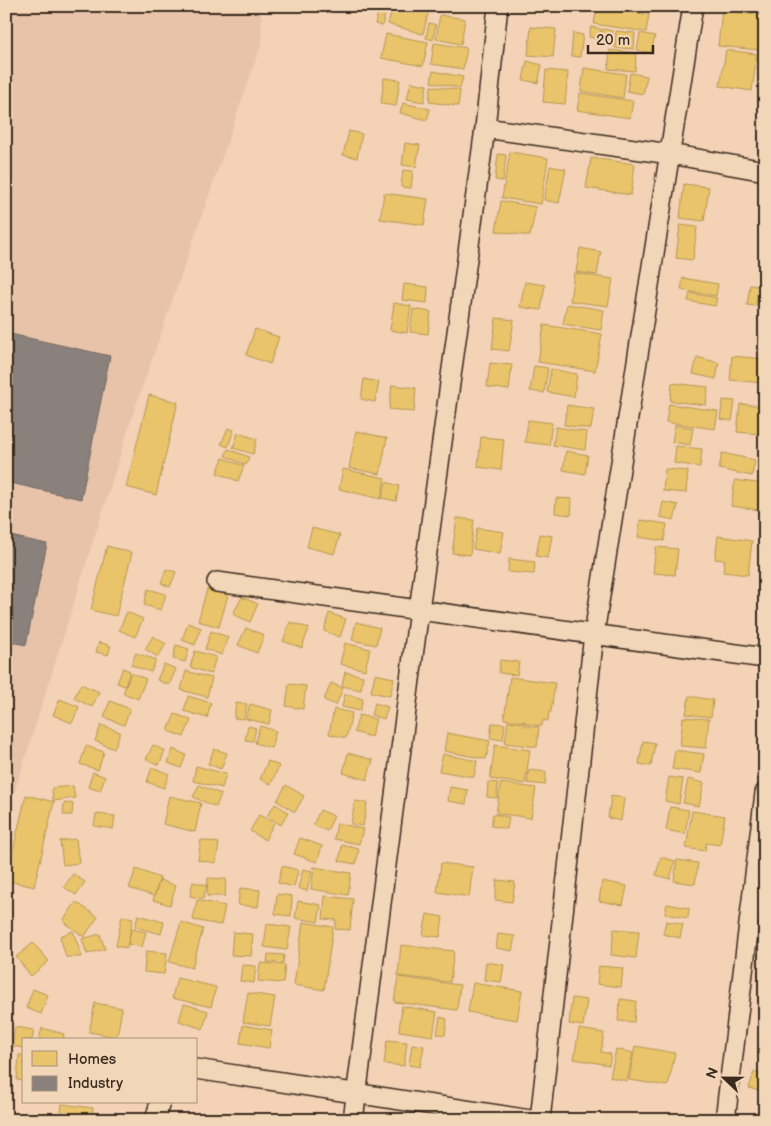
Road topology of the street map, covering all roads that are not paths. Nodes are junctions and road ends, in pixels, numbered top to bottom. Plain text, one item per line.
1 (498, 6) edge
2 (693, 6) edge
3 (485, 128) junction
4 (670, 154) junction
5 (765, 171) edge
6 (217, 582) dead end
7 (419, 610) junction
8 (594, 634) junction
9 (765, 658) edge
10 (765, 793) edge
11 (198, 1069) edge
12 (356, 1093) junction
13 (159, 1104) edge
14 (154, 1120) edge
15 (353, 1120) edge
16 (531, 1120) edge
17 (540, 1120) edge
18 (725, 1120) edge

1 - 3 street
2 - 4 street
3 - 4 street
3 - 7 street
4 - 5 street
4 - 8 street
6 - 7 street
7 - 8 street
7 - 12 street
8 - 9 street
8 - 17 street
10 - 18 street
11 - 12 street
12 - 15 street
12 - 16 street
13 - 14 street

